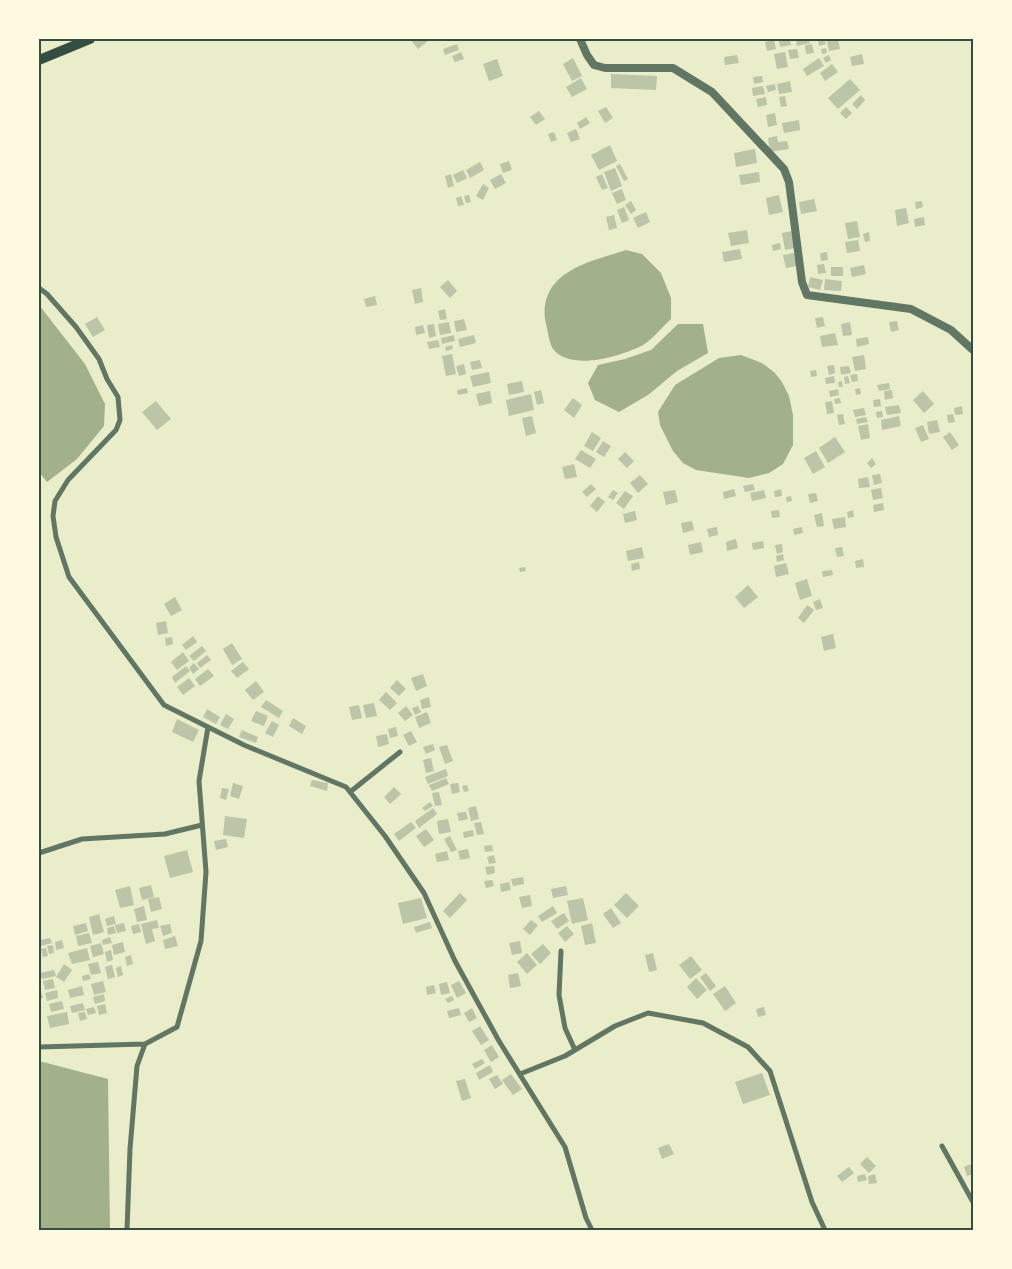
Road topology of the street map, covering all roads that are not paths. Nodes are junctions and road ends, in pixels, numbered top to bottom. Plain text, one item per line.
1 (90, 39) edge
2 (580, 39) edge
3 (39, 60) edge
4 (39, 288) edge
5 (973, 350) edge
6 (208, 727) junction
7 (400, 752) dead end
8 (350, 792) junction
9 (202, 825) junction
10 (39, 853) edge
11 (561, 951) dead end
12 (145, 1044) junction
13 (39, 1047) edge
14 (575, 1050) junction
15 (520, 1074) junction
16 (942, 1146) dead end
17 (973, 1202) edge
18 (127, 1230) edge
19 (592, 1230) edge
20 (826, 1230) edge

1 - 3 main road
2 - 5 street
4 - 6 street
6 - 8 street
6 - 9 street
7 - 8 street
8 - 15 street
9 - 10 street
9 - 12 street
11 - 14 street
12 - 13 street
12 - 18 street
14 - 15 street
14 - 20 street
15 - 19 street
16 - 17 street

